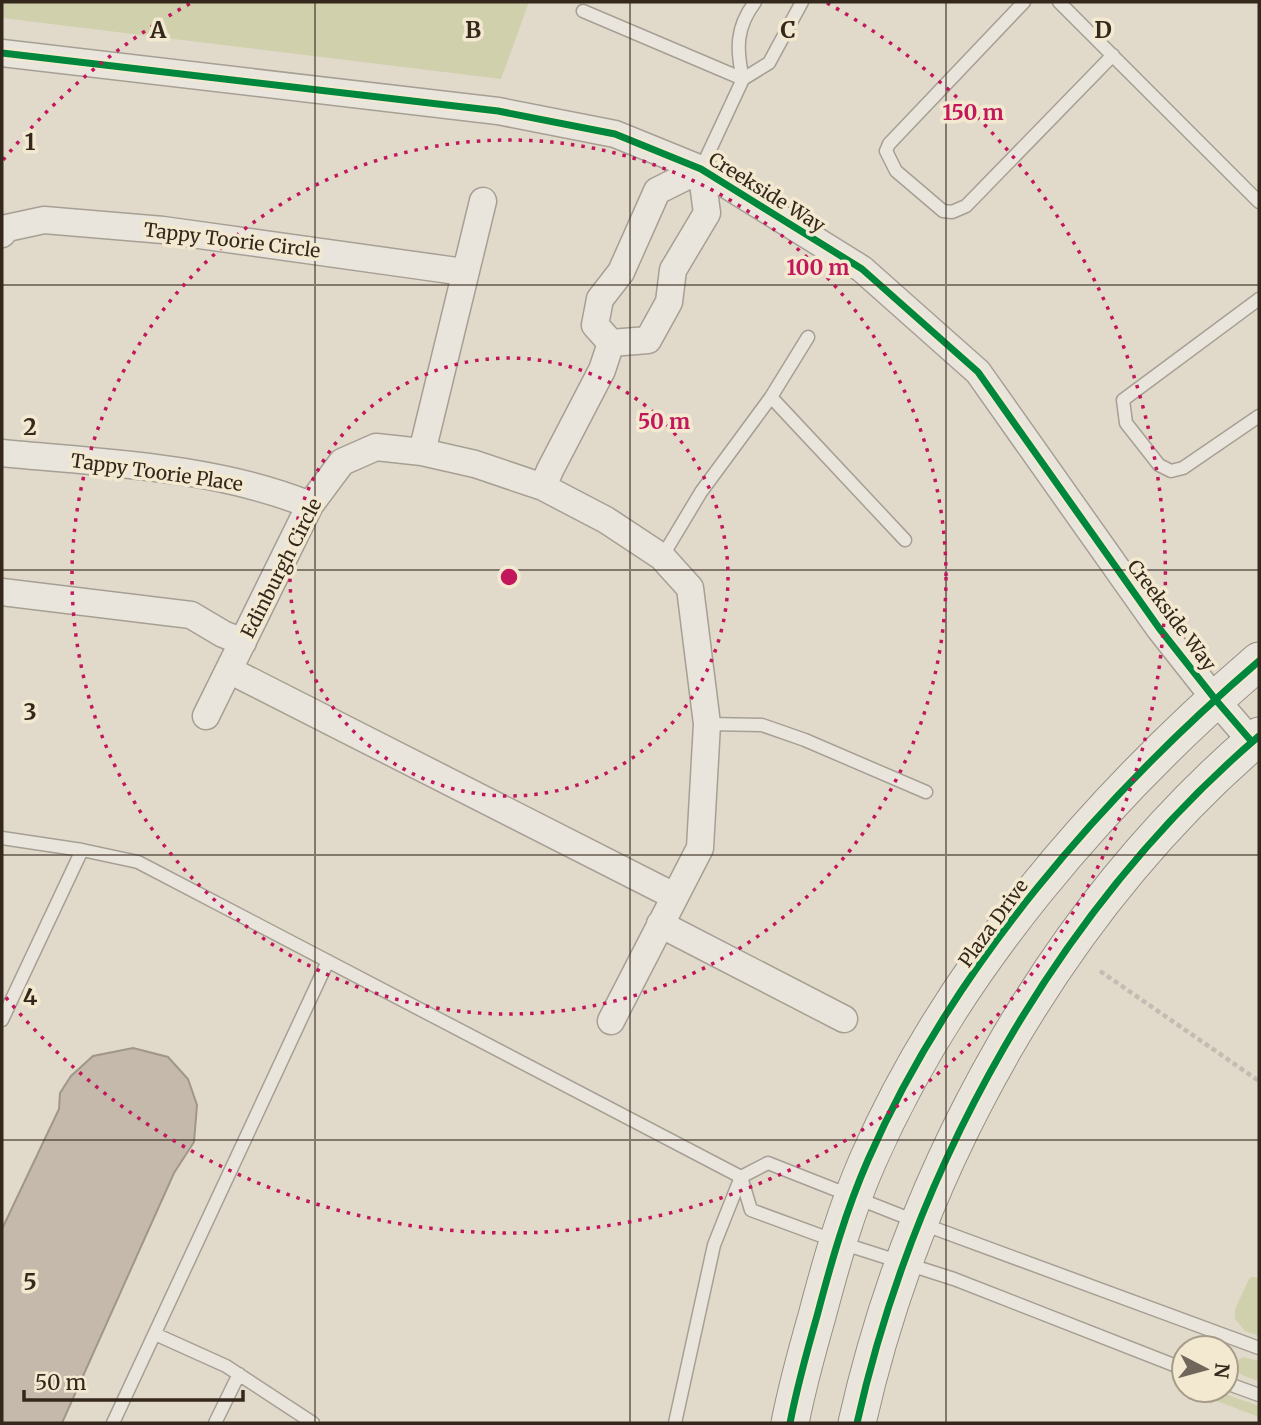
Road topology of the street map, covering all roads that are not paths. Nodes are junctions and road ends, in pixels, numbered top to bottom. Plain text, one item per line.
1 (754, 2) edge
2 (802, 2) edge
3 (1024, 2) edge
4 (1059, 2) edge
5 (583, 12) dead end
6 (2, 53) edge
7 (1113, 55) junction
8 (743, 79) junction
9 (701, 169) junction
10 (483, 201) dead end
11 (1259, 202) edge
12 (2, 234) edge
13 (464, 272) junction
14 (1259, 299) edge
15 (808, 337) dead end
16 (611, 342) junction
17 (771, 397) junction
18 (1259, 416) edge
19 (422, 452) junction
20 (2, 453) edge
21 (543, 487) junction
22 (310, 505) junction
23 (905, 540) dead end
24 (662, 557) junction
25 (2, 592) edge
26 (243, 642) junction
27 (1259, 661) edge
28 (229, 670) junction
29 (1215, 699) junction
30 (206, 716) dead end
31 (706, 724) junction
32 (1257, 742) edge
33 (926, 792) dead end
34 (2, 838) edge
35 (82, 850) junction
36 (674, 896) junction
37 (660, 924) junction
38 (328, 961) junction
39 (844, 1019) dead end
40 (2, 1020) edge
41 (611, 1021) dead end
42 (741, 1177) junction
43 (854, 1196) junction
44 (920, 1223) junction
45 (838, 1242) junction
46 (904, 1262) junction
47 (155, 1334) junction
48 (1259, 1348) edge
49 (1170, 1363) edge
50 (239, 1374) junction
51 (1240, 1388) edge
52 (1259, 1395) edge
53 (113, 1423) edge
54 (215, 1423) edge
55 (313, 1423) edge
56 (676, 1423) edge
57 (790, 1423) edge
58 (857, 1423) edge

1 - 8 lane
2 - 8 lane
3 - 7 lane
4 - 7 lane
5 - 8 lane
6 - 9 street, Creekside Way
7 - 11 lane
8 - 9 lane
9 - 16 street
9 - 16 street
9 - 29 street, Creekside Way
10 - 13 street
12 - 13 street, Tappy Toorie Circle
13 - 19 street
14 - 18 lane
15 - 17 lane
16 - 21 street
17 - 23 lane
17 - 24 lane
19 - 21 street, Edinburgh Circle
19 - 22 street, Edinburgh Circle
20 - 22 street, Tappy Toorie Place
21 - 24 street, Edinburgh Circle
22 - 26 street, Edinburgh Circle
24 - 31 street, Edinburgh Circle
25 - 26 street
26 - 28 street, Edinburgh Circle
27 - 29 street, Plaza Drive
28 - 30 street, Edinburgh Circle
28 - 36 street
29 - 32 street, Creekside Way
29 - 43 street, Plaza Drive
31 - 33 lane
31 - 36 street, Edinburgh Circle
32 - 44 street
34 - 35 lane
35 - 38 lane
35 - 40 lane
36 - 37 street, Edinburgh Circle
37 - 39 street
37 - 41 street, Edinburgh Circle
38 - 42 lane
38 - 47 lane
42 - 43 lane
42 - 45 lane
42 - 56 lane
43 - 44 lane
43 - 45 street, Plaza Drive
44 - 46 street
44 - 48 lane
45 - 46 lane
45 - 57 street, Plaza Drive
46 - 49 lane
46 - 58 street
47 - 50 lane
47 - 53 lane
50 - 54 lane
50 - 55 lane
51 - 52 lane

